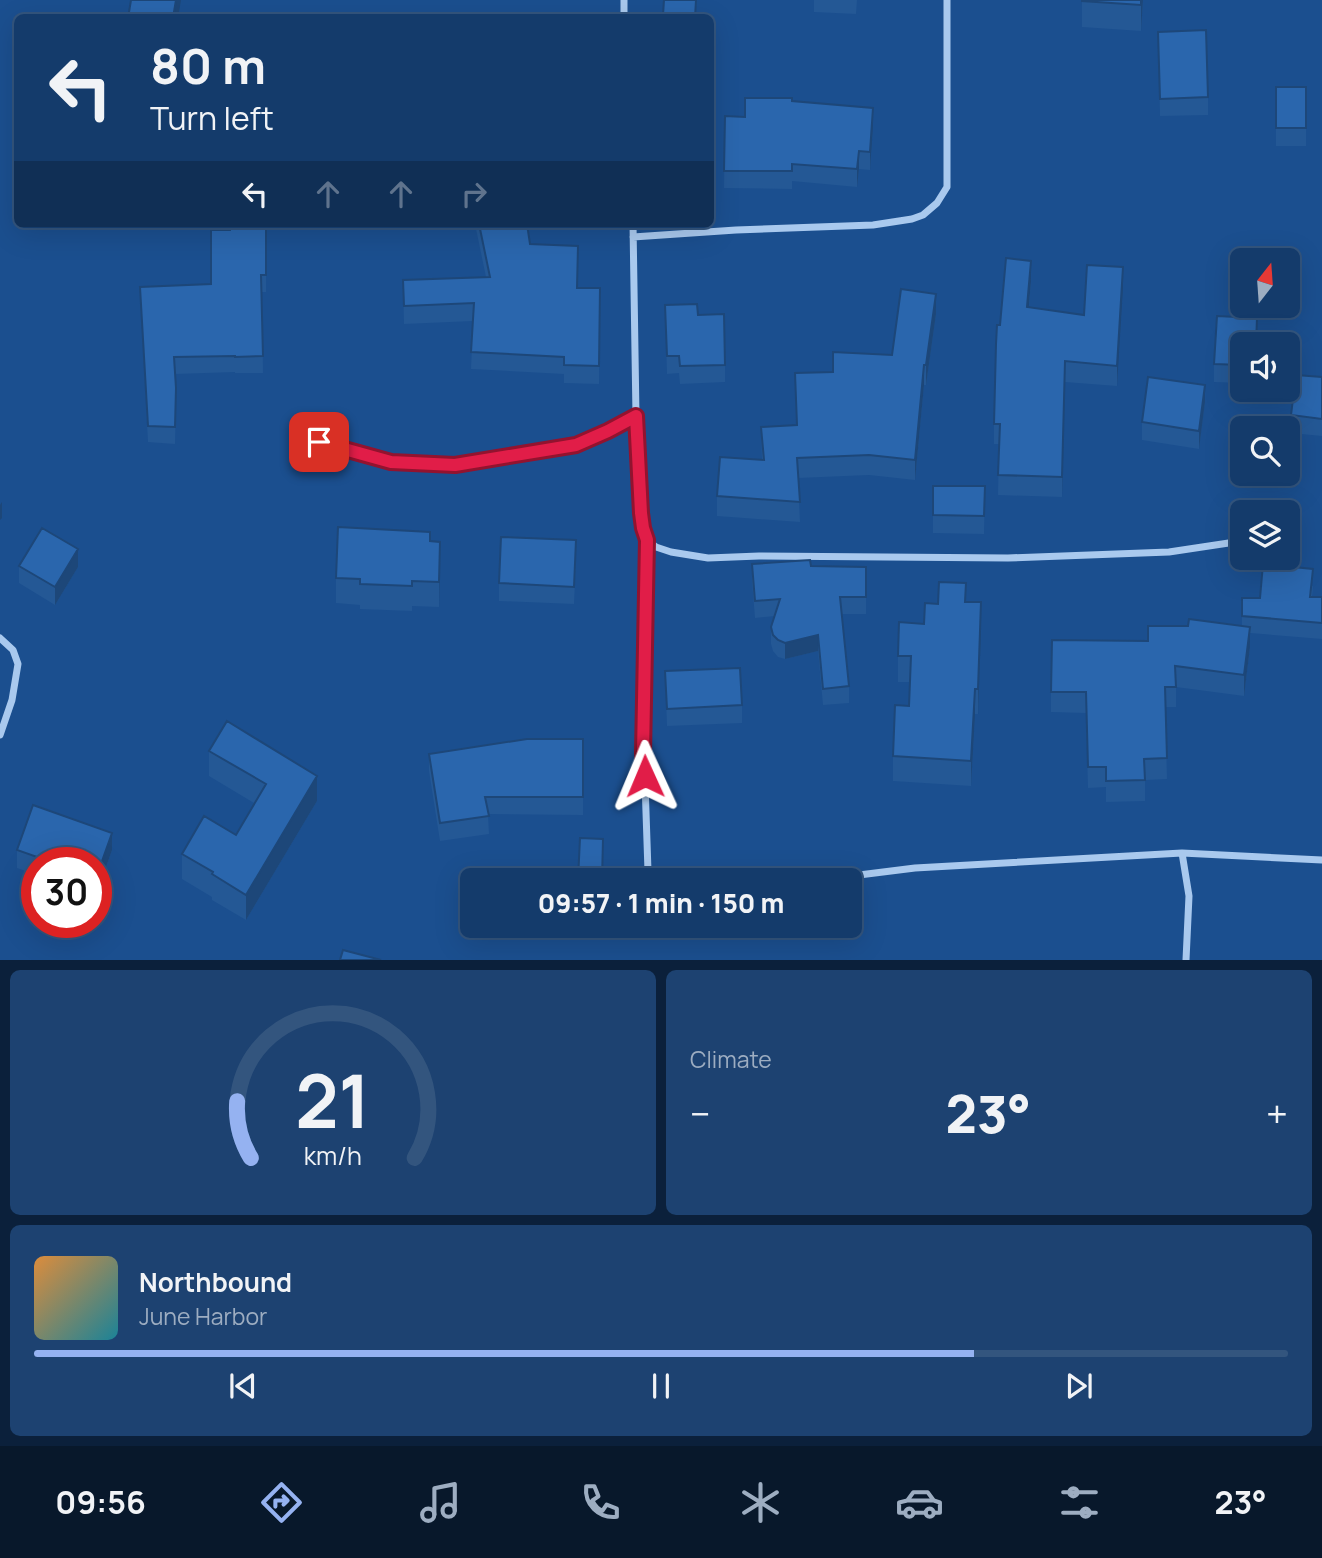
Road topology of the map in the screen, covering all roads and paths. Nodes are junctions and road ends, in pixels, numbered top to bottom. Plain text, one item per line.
1 (947, 0) edge
2 (633, 228) edge
3 (633, 237) junction
4 (636, 416) junction
5 (319, 442) dead end
6 (647, 540) junction
7 (1230, 543) edge
8 (0, 638) edge
9 (0, 735) edge
10 (1182, 853) junction
11 (1322, 860) edge
12 (648, 868) edge
13 (862, 875) edge
14 (1186, 960) edge

1 - 3 street
2 - 3 street
3 - 4 street
4 - 5 street
4 - 6 street
6 - 7 street
6 - 12 street
8 - 9 street
10 - 11 street
10 - 13 street
10 - 14 street

